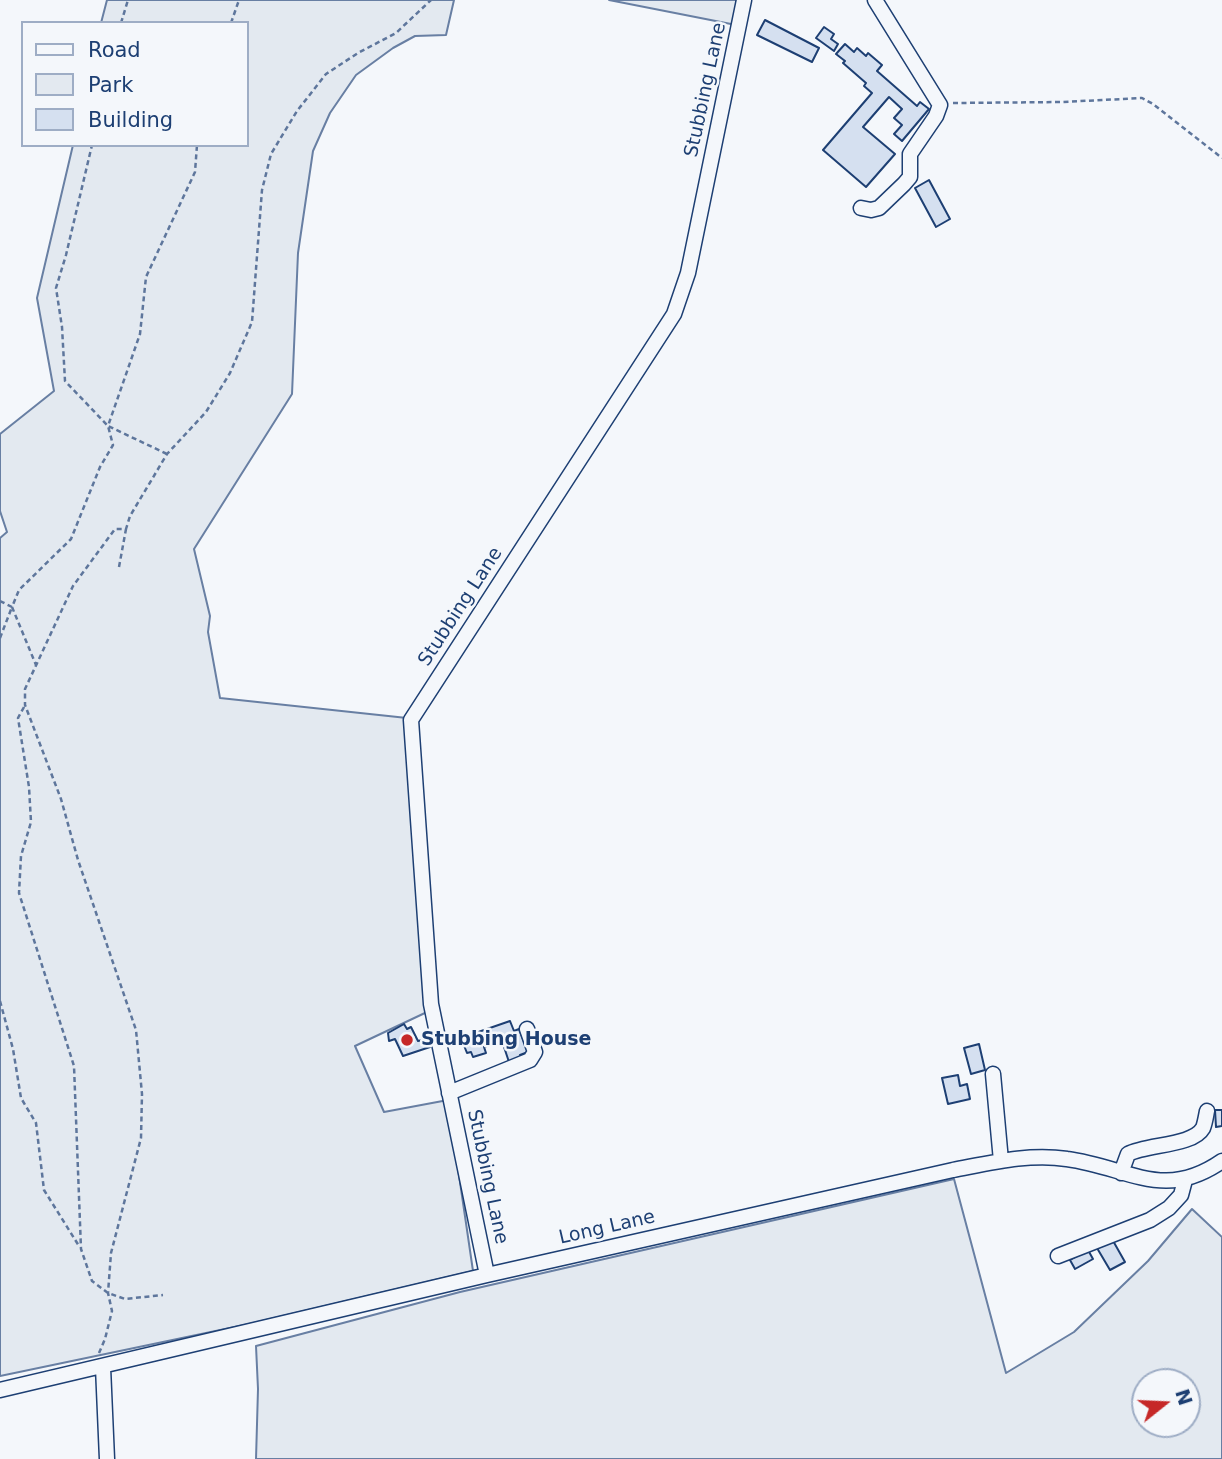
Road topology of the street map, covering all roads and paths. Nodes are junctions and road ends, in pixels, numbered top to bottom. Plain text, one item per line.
1 (128, 0) edge
2 (239, 0) edge
3 (431, 0) edge
4 (744, 0) edge
5 (875, 0) edge
6 (122, 21) edge
7 (232, 21) edge
8 (940, 105) junction
9 (92, 147) edge
10 (197, 147) edge
11 (1222, 158) edge
12 (861, 208) dead end
13 (108, 426) junction
14 (167, 454) junction
15 (126, 529) junction
16 (119, 567) dead end
17 (0, 601) edge
18 (12, 607) junction
19 (0, 638) edge
20 (36, 666) junction
21 (25, 705) junction
22 (0, 1001) edge
23 (527, 1029) dead end
24 (993, 1074) dead end
25 (449, 1093) junction
26 (1208, 1111) dead end
27 (1001, 1161) junction
28 (1222, 1161) edge
29 (1121, 1173) junction
30 (1185, 1180) junction
31 (81, 1249) junction
32 (1058, 1256) dead end
33 (488, 1275) junction
34 (108, 1293) junction
35 (163, 1295) dead end
36 (103, 1367) junction
37 (0, 1390) edge
38 (107, 1459) edge

1 - 6 path
2 - 7 path
3 - 14 path
4 - 25 street, Stubbing Lane
5 - 8 street
8 - 11 path
8 - 12 street
9 - 13 path
10 - 13 path
13 - 14 path
13 - 18 path
14 - 15 path
15 - 16 path
15 - 20 path
17 - 18 path
18 - 19 path
18 - 20 path
20 - 21 path
21 - 31 path
21 - 34 path
22 - 31 path
23 - 25 street
24 - 27 street
25 - 33 street, Stubbing Lane
26 - 29 street
27 - 29 street, Long Lane
27 - 33 street, Long Lane
28 - 30 street, Long Lane
29 - 30 street, Long Lane
30 - 32 street
31 - 34 path
33 - 36 street, Long Lane
34 - 35 path
34 - 36 path
36 - 37 street, Long Lane
36 - 38 street

